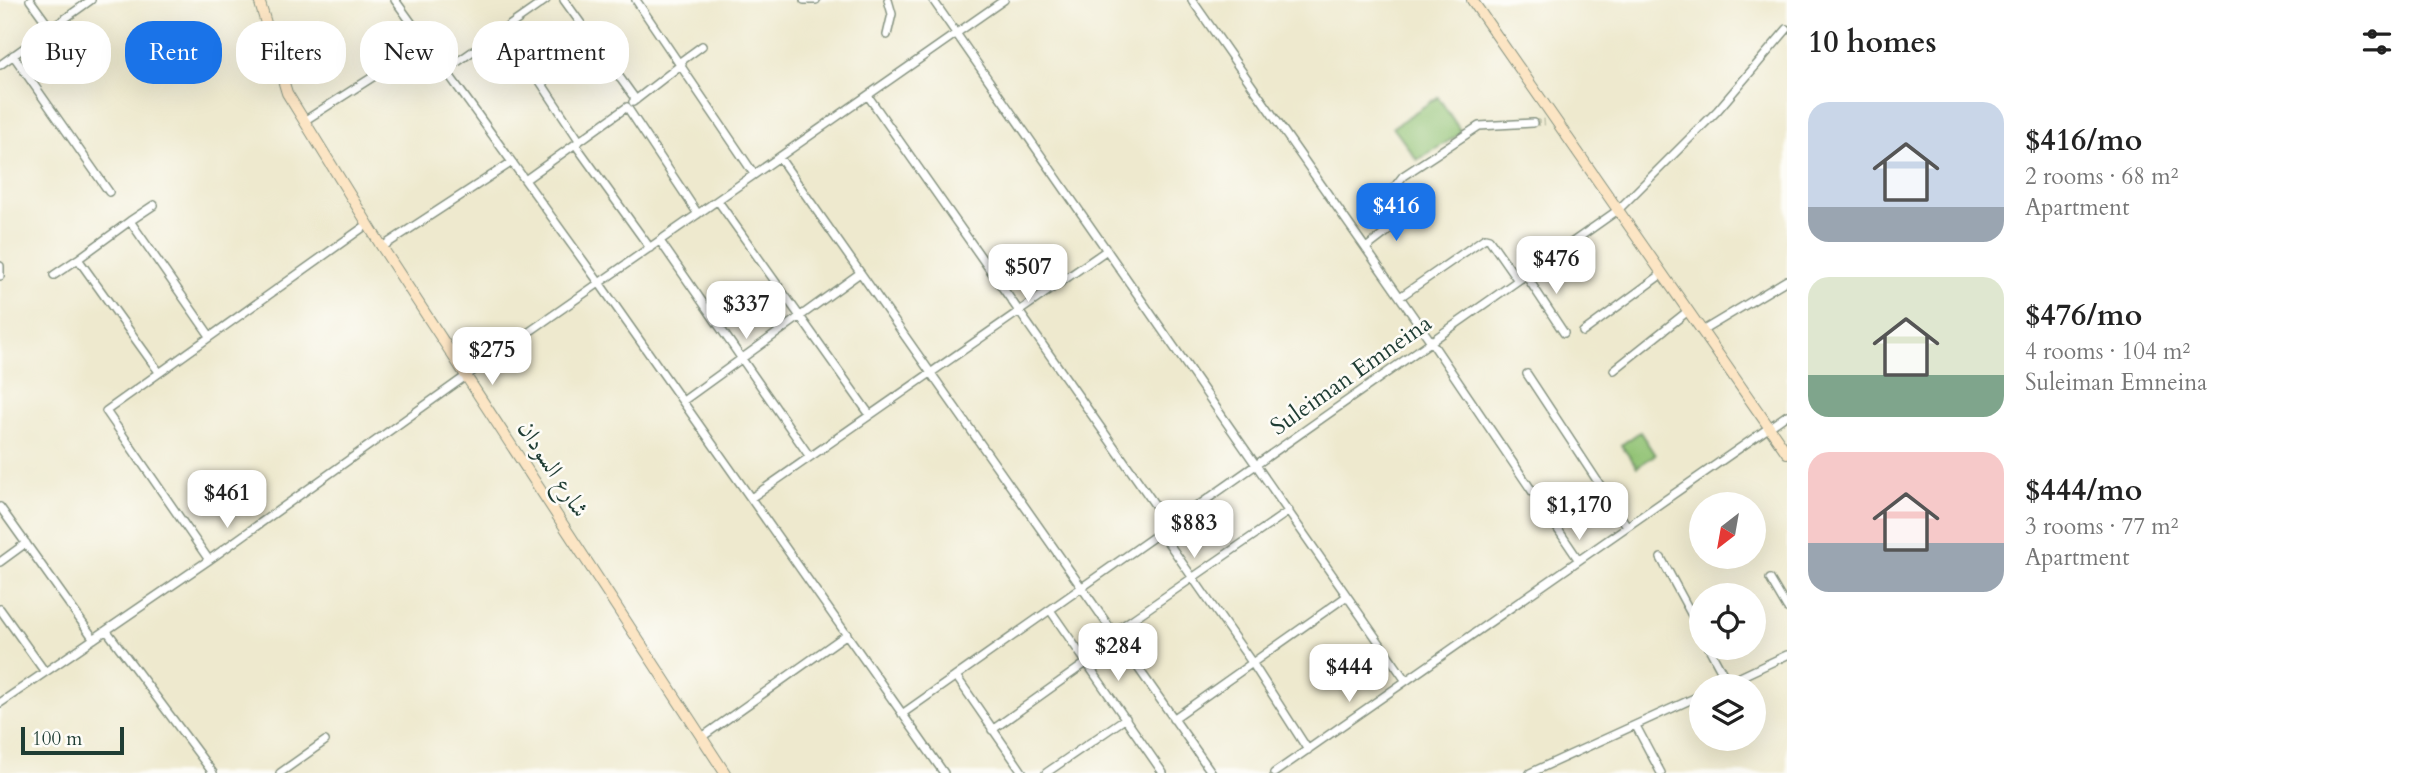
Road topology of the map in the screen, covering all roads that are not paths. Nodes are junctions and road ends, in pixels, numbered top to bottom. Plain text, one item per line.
1 (30, 0) edge
2 (91, 0) edge
3 (259, 0) edge
4 (395, 0) edge
5 (546, 0) edge
6 (564, 0) edge
7 (636, 0) edge
8 (804, 0) edge
9 (816, 0) edge
10 (888, 0) edge
11 (933, 0) edge
12 (1004, 0) edge
13 (1192, 0) edge
14 (1472, 0) edge
15 (45, 21) edge
16 (62, 21) edge
17 (410, 21) edge
18 (518, 21) edge
19 (1787, 29) edge
20 (957, 34) junction
21 (887, 35) dead end
22 (702, 47) dead end
23 (21, 50) edge
24 (13, 55) junction
25 (681, 63) junction
26 (0, 65) edge
27 (362, 84) edge
28 (456, 84) edge
29 (540, 84) edge
30 (867, 96) junction
31 (636, 100) junction
32 (627, 107) junction
33 (1558, 120) junction
34 (304, 121) junction
35 (1545, 122) tunnel mouth
36 (1533, 123) tunnel mouth
37 (577, 142) junction
38 (779, 157) junction
39 (512, 162) junction
40 (754, 174) junction
41 (525, 180) junction
42 (109, 192) dead end
43 (718, 201) junction
44 (154, 205) dead end
45 (1618, 210) junction
46 (698, 214) junction
47 (130, 221) junction
48 (368, 224) junction
49 (660, 241) junction
50 (382, 247) junction
51 (650, 248) junction
52 (1366, 248) junction
53 (1107, 250) junction
54 (78, 259) junction
55 (0, 266) edge
56 (860, 273) junction
57 (1525, 274) junction
58 (1662, 274) junction
59 (54, 275) dead end
60 (0, 276) edge
61 (1517, 279) junction
62 (1787, 280) edge
63 (600, 284) junction
64 (1400, 297) junction
65 (1688, 311) junction
66 (1018, 313) junction
67 (803, 316) junction
68 (1702, 331) junction
69 (1583, 332) dead end
70 (1564, 333) dead end
71 (210, 336) junction
72 (1432, 342) junction
73 (742, 360) junction
74 (1614, 370) dead end
75 (159, 372) junction
76 (932, 373) junction
77 (1527, 374) dead end
78 (466, 376) junction
79 (683, 401) junction
80 (870, 415) junction
81 (1787, 415) edge
82 (1769, 428) junction
83 (1787, 453) edge
84 (810, 457) junction
85 (1257, 465) junction
86 (751, 498) junction
87 (0, 507) edge
88 (1289, 511) junction
89 (1169, 525) junction
90 (1627, 526) junction
91 (1160, 531) junction
92 (26, 544) junction
93 (1661, 558) dead end
94 (1578, 559) junction
95 (209, 560) junction
96 (0, 562) edge
97 (1193, 577) junction
98 (1770, 579) dead end
99 (1083, 587) junction
100 (1347, 596) junction
101 (1787, 608) edge
102 (0, 610) edge
103 (1049, 610) junction
104 (1689, 610) edge
105 (107, 631) junction
106 (1114, 632) junction
107 (847, 634) junction
108 (94, 639) junction
109 (1786, 657) edge
110 (1086, 663) junction
111 (1253, 664) junction
112 (45, 672) junction
113 (1748, 674) edge
114 (956, 676) junction
115 (1406, 681) junction
116 (1689, 701) edge
117 (0, 703) edge
118 (902, 714) junction
119 (1126, 718) junction
120 (1173, 719) junction
121 (1636, 726) junction
122 (992, 730) junction
123 (702, 737) junction
124 (325, 741) dead end
125 (1308, 750) junction
126 (213, 773) edge
127 (280, 773) edge
128 (725, 773) edge
129 (944, 773) edge
130 (1023, 773) edge
131 (1046, 773) edge
132 (1162, 773) edge
133 (1212, 773) edge
134 (1274, 773) edge
135 (1530, 773) edge
136 (1661, 773) edge

1 - 15 street
2 - 16 street
3 - 34 main road, شارع السودان
4 - 17 street
5 - 18 street
6 - 31 street
7 - 25 street
8 - 9 street
10 - 21 street
11 - 20 street
12 - 20 street
13 - 52 street
14 - 33 main road
19 - 45 street, Suleiman Emneina
20 - 30 street
20 - 53 street
22 - 25 street
23 - 24 street
24 - 26 street
24 - 42 street
25 - 31 street
25 - 40 street
27 - 34 street
28 - 39 street
29 - 37 street
30 - 38 street
30 - 66 street
31 - 32 street
32 - 37 street
32 - 46 street
33 - 35 street
33 - 45 main road
34 - 48 main road, شارع السودان
36 - 52 street
37 - 41 street
37 - 51 street
38 - 40 street
38 - 56 street
39 - 41 street
39 - 50 street
40 - 43 street
41 - 63 street
43 - 46 street
43 - 67 street
44 - 47 street
45 - 57 street, Suleiman Emneina
45 - 58 main road
46 - 49 street
47 - 54 street
47 - 71 street
48 - 50 main road, شارع السودان
48 - 71 street
49 - 51 street
49 - 73 street
50 - 78 main road, شارع السودان
51 - 63 street
52 - 64 street
53 - 66 street
53 - 85 street
54 - 59 street
54 - 75 street
55 - 60 street
56 - 67 street
56 - 76 street
57 - 61 street, Suleiman Emneina
57 - 70 street
58 - 65 main road
58 - 69 street
61 - 64 street
61 - 72 street, Suleiman Emneina
62 - 68 street
63 - 78 street
63 - 79 street
64 - 72 street
65 - 68 main road
65 - 74 street
66 - 76 street
66 - 89 street
67 - 73 street
67 - 80 street
68 - 82 main road
71 - 75 street
72 - 85 street, Suleiman Emneina
72 - 94 street
73 - 79 street
73 - 84 street
75 - 95 street
76 - 80 street
76 - 99 street
77 - 90 street
78 - 95 street
78 - 123 main road, شارع السودان
79 - 86 street
80 - 84 street
81 - 82 street
82 - 83 main road
82 - 90 street
84 - 86 street
85 - 88 street
85 - 89 street, Suleiman Emneina
86 - 107 street
87 - 92 street
88 - 97 street
88 - 100 street
89 - 91 street, Suleiman Emneina
90 - 94 street
91 - 97 street
91 - 99 street, Suleiman Emneina
92 - 96 street
92 - 108 street
93 - 104 street
94 - 115 street
95 - 105 street
97 - 106 street
97 - 111 street
98 - 101 street
99 - 103 street, Suleiman Emneina
99 - 106 street
100 - 111 street
100 - 115 street
102 - 112 street
103 - 110 street
103 - 114 street, Suleiman Emneina
105 - 108 street
105 - 126 street
106 - 120 street
107 - 118 street
107 - 123 street
108 - 112 street
109 - 113 street
110 - 119 street
110 - 122 street
111 - 120 street
111 - 125 street
112 - 117 street
114 - 118 street, Suleiman Emneina
114 - 122 street
115 - 125 street
116 - 121 street
118 - 129 street
119 - 131 street
119 - 132 street
120 - 133 street
121 - 135 street
121 - 136 street
122 - 130 street
123 - 128 main road, شارع السودان
124 - 127 street
125 - 134 street

